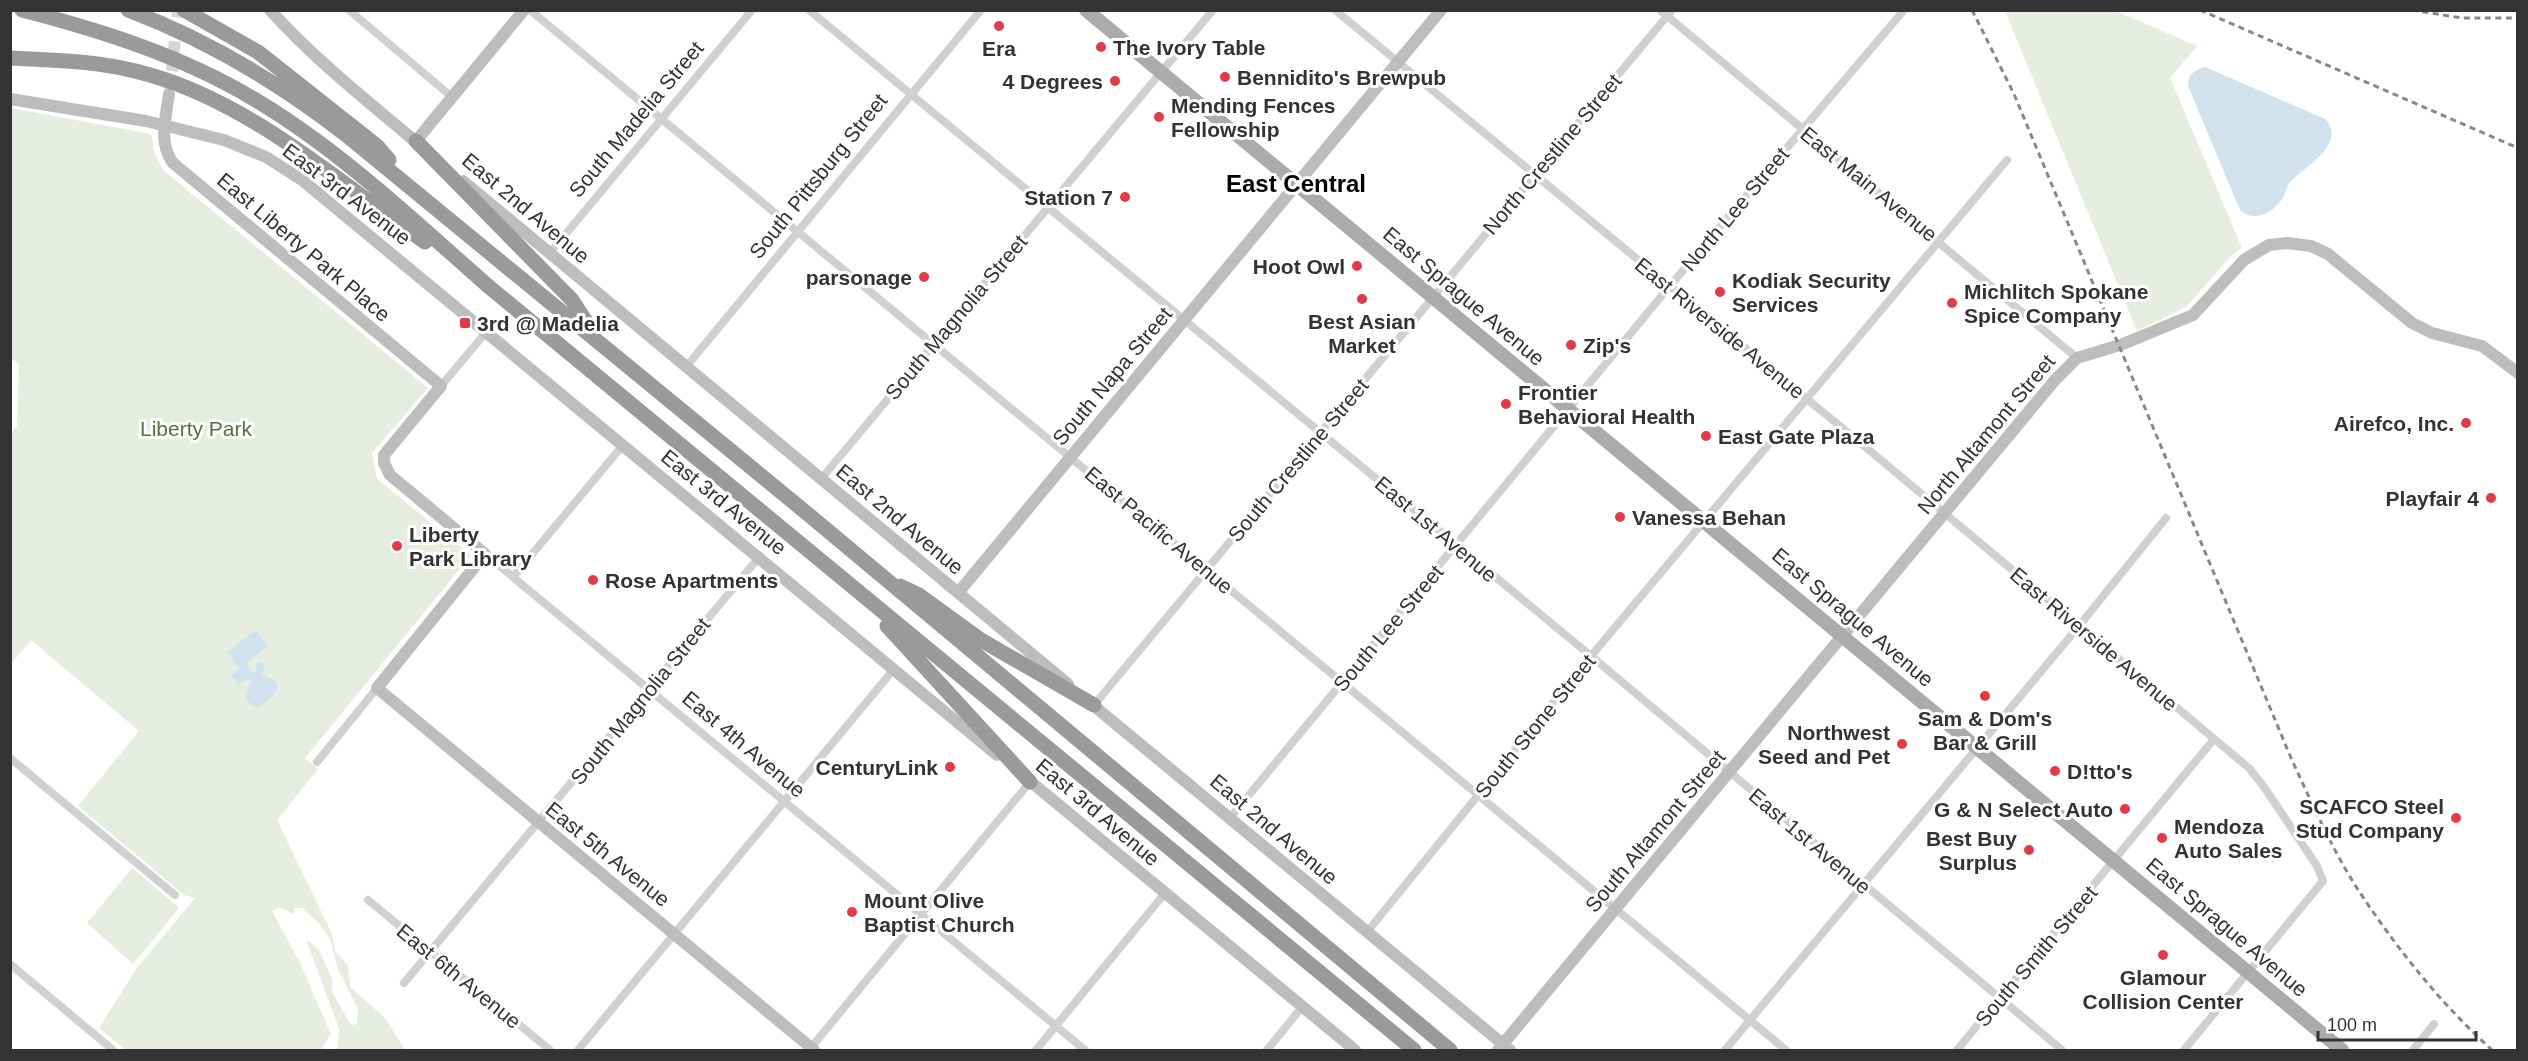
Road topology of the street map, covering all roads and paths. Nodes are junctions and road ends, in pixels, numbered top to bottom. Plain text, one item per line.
1 (22, 10) edge
2 (128, 10) edge
3 (184, 10) edge
4 (270, 10) edge
5 (349, 10) edge
6 (524, 10) edge
7 (530, 10) edge
8 (752, 10) edge
9 (809, 10) edge
10 (981, 10) edge
11 (1086, 10) edge
12 (1213, 10) edge
13 (1335, 10) edge
14 (1442, 10) edge
15 (1904, 10) edge
16 (1666, 12) edge
17 (10, 58) edge
18 (1398, 63) junction
19 (1161, 72) junction
20 (169, 94) tunnel mouth
21 (911, 94) junction
22 (452, 97) junction
23 (10, 99) edge
24 (662, 119) junction
25 (165, 125) junction
26 (1802, 129) junction
27 (416, 141) junction
28 (2007, 160) dead end
29 (1534, 175) junction
30 (1296, 184) junction
31 (412, 188) junction
32 (1048, 207) junction
33 (798, 232) junction
34 (1939, 241) junction
35 (550, 253) junction
36 (489, 286) junction
37 (1669, 287) junction
38 (1433, 298) junction
39 (1184, 320) junction
40 (487, 331) junction
41 (599, 341) junction
42 (934, 343) junction
43 (2077, 358) junction
44 (686, 367) junction
45 (2517, 373) edge
46 (441, 386) junction
47 (1807, 398) junction
48 (1569, 410) junction
49 (1320, 433) junction
50 (623, 445) junction
51 (1071, 456) junction
52 (821, 479) junction
53 (1944, 513) junction
54 (2166, 518) dead end
55 (1704, 521) junction
56 (1456, 546) junction
57 (485, 554) junction
58 (760, 556) junction
59 (1207, 569) junction
60 (879, 575) junction
61 (513, 577) junction
62 (851, 586) junction
63 (957, 593) junction
64 (2079, 627) junction
65 (1842, 636) junction
66 (1591, 656) junction
67 (894, 669) junction
68 (1343, 683) junction
69 (377, 688) junction
70 (649, 690) junction
71 (1094, 705) junction
72 (2214, 739) junction
73 (1978, 748) junction
74 (10, 758) edge
75 (317, 762) dead end
76 (1728, 773) junction
77 (1030, 782) junction
78 (1479, 796) junction
79 (783, 802) junction
80 (1230, 819) junction
81 (539, 823) junction
82 (2114, 861) junction
83 (1864, 886) junction
84 (1165, 893) junction
85 (175, 895) dead end
86 (368, 900) dead end
87 (1615, 909) junction
88 (920, 915) junction
89 (1367, 932) junction
90 (675, 935) junction
91 (430, 952) junction
92 (10, 964) edge
93 (2248, 973) junction
94 (404, 984) dead end
95 (2000, 999) junction
96 (1302, 1007) junction
97 (1750, 1020) junction
98 (2434, 1024) dead end
99 (1056, 1026) junction
100 (1504, 1048) edge
101 (113, 1050) edge
102 (550, 1050) edge
103 (578, 1050) edge
104 (811, 1050) edge
105 (1036, 1050) edge
106 (1085, 1050) edge
107 (1267, 1050) edge
108 (1355, 1050) edge
109 (1414, 1050) edge
110 (1450, 1050) edge
111 (1725, 1050) edge
112 (1786, 1050) edge
113 (1958, 1050) edge
114 (2062, 1050) edge
115 (2184, 1050) edge
116 (2342, 1050) edge
117 (2413, 1050) edge

1 - 36 highway
2 - 31 highway
3 - 31 highway
4 - 27 street, East 2nd Avenue
5 - 22 street
6 - 22 street
7 - 24 street, East Pacific Avenue
8 - 24 street, South Madelia Street
9 - 21 street, East 1st Avenue
10 - 21 street, South Pittsburg Street
11 - 19 main road, East Sprague Avenue
12 - 19 street, South Magnolia Street
13 - 18 street, East Riverside Avenue
14 - 18 street, South Napa Street
15 - 26 street, North Lee Street
16 - 26 street, East Main Avenue
16 - 29 street, North Crestline Street
17 - 36 highway
18 - 29 street, East Riverside Avenue
18 - 30 street, South Napa Street
19 - 30 main road, East Sprague Avenue
19 - 32 street, South Magnolia Street
20 - 25 street, East Liberty Park Place
21 - 32 street, East 1st Avenue
21 - 33 street, South Pittsburg Street
22 - 27 street
23 - 25 street, East 3rd Avenue
24 - 33 street, East Pacific Avenue
24 - 35 street, South Madelia Street
25 - 40 street, East 3rd Avenue
25 - 46 street, East Liberty Park Place
26 - 34 street, East Main Avenue
26 - 37 street, North Lee Street
27 - 35 street, East 2nd Avenue
27 - 41 highway
28 - 34 street, South Stone Street
29 - 37 street, East Riverside Avenue
29 - 38 street, North Crestline Street
30 - 38 main road, East Sprague Avenue
30 - 39 street, South Napa Street
31 - 41 highway
32 - 39 street, East 1st Avenue
32 - 42 street, South Magnolia Street
33 - 42 street, East Pacific Avenue
33 - 44 street, South Pittsburg Street
34 - 43 street, East Main Avenue
34 - 47 street, South Stone Street
35 - 44 street, East 2nd Avenue
36 - 62 highway
37 - 47 street, East Riverside Avenue
37 - 48 street, North Lee Street
38 - 48 main road, East Sprague Avenue
38 - 49 street, South Crestline Street
39 - 49 street, East 1st Avenue
39 - 51 street, South Napa Street
40 - 46 street
40 - 50 street, East 3rd Avenue
41 - 60 highway
42 - 51 street, East Pacific Avenue
42 - 52 street, South Magnolia Street
43 - 45 street, North Altamont Street
43 - 53 street, North Altamont Street
44 - 52 street, East 2nd Avenue
46 - 57 street, East 4th Avenue
47 - 53 street, East Riverside Avenue
47 - 55 street, South Stone Street
48 - 55 main road, East Sprague Avenue
48 - 56 street, South Lee Street
49 - 56 street, East 1st Avenue
49 - 59 street, South Crestline Street
50 - 58 street, East 3rd Avenue
50 - 61 street
51 - 59 street, East Pacific Avenue
51 - 63 street, South Napa Street
52 - 63 street, East 2nd Avenue
53 - 64 street, East Riverside Avenue
53 - 65 street, North Altamont Street
54 - 64 street
55 - 65 main road, East Sprague Avenue
55 - 66 street, South Stone Street
56 - 66 street, East 1st Avenue
56 - 68 street, South Lee Street
57 - 61 street, East 4th Avenue
57 - 69 street
58 - 67 street, East 3rd Avenue
58 - 70 street, South Magnolia Street
59 - 68 street, East Pacific Avenue
59 - 71 street, South Crestline Street
60 - 71 highway
60 - 110 highway
61 - 70 street, East 4th Avenue
62 - 77 highway
62 - 109 highway
63 - 71 street, East 2nd Avenue
64 - 72 street, East Riverside Avenue
64 - 73 street
65 - 73 main road, East Sprague Avenue
65 - 76 street, South Altamont Street
66 - 76 street, East 1st Avenue
66 - 78 street, South Stone Street
67 - 77 street, East 3rd Avenue
67 - 79 street
68 - 78 street, East Pacific Avenue
68 - 80 street, South Lee Street
69 - 75 street
69 - 81 street, East 5th Avenue
70 - 79 street, East 4th Avenue
70 - 81 street, South Magnolia Street
71 - 80 street, East 2nd Avenue
72 - 82 street, South Smith Street
72 - 93 street, East Riverside Avenue
73 - 82 main road, East Sprague Avenue
73 - 83 street
74 - 85 street
76 - 83 street, East 1st Avenue
76 - 87 street, South Altamont Street
77 - 84 street, East 3rd Avenue
77 - 88 street
78 - 87 street, East Pacific Avenue
78 - 89 street, South Stone Street
79 - 88 street, East 4th Avenue
79 - 90 street
80 - 89 street, East 2nd Avenue
81 - 90 street, East 5th Avenue
81 - 91 street, South Magnolia Street
82 - 93 main road, East Sprague Avenue
82 - 95 street, South Smith Street
83 - 95 street, East 1st Avenue
83 - 97 street
84 - 96 street, East 3rd Avenue
84 - 99 street
86 - 91 street, East 6th Avenue
87 - 97 street, East Pacific Avenue
87 - 100 street, South Altamont Street
88 - 99 street, East 4th Avenue
88 - 104 street
89 - 100 street, East 2nd Avenue
90 - 103 street
90 - 104 street, East 5th Avenue
91 - 94 street, South Magnolia Street
91 - 102 street, East 6th Avenue
92 - 101 street
93 - 115 street
93 - 116 main road, East Sprague Avenue
95 - 113 street, South Smith Street
95 - 114 street, East 1st Avenue
96 - 107 street
96 - 108 street, East 3rd Avenue
97 - 111 street
97 - 112 street, East Pacific Avenue
98 - 117 street
99 - 105 street
99 - 106 street, East 4th Avenue

